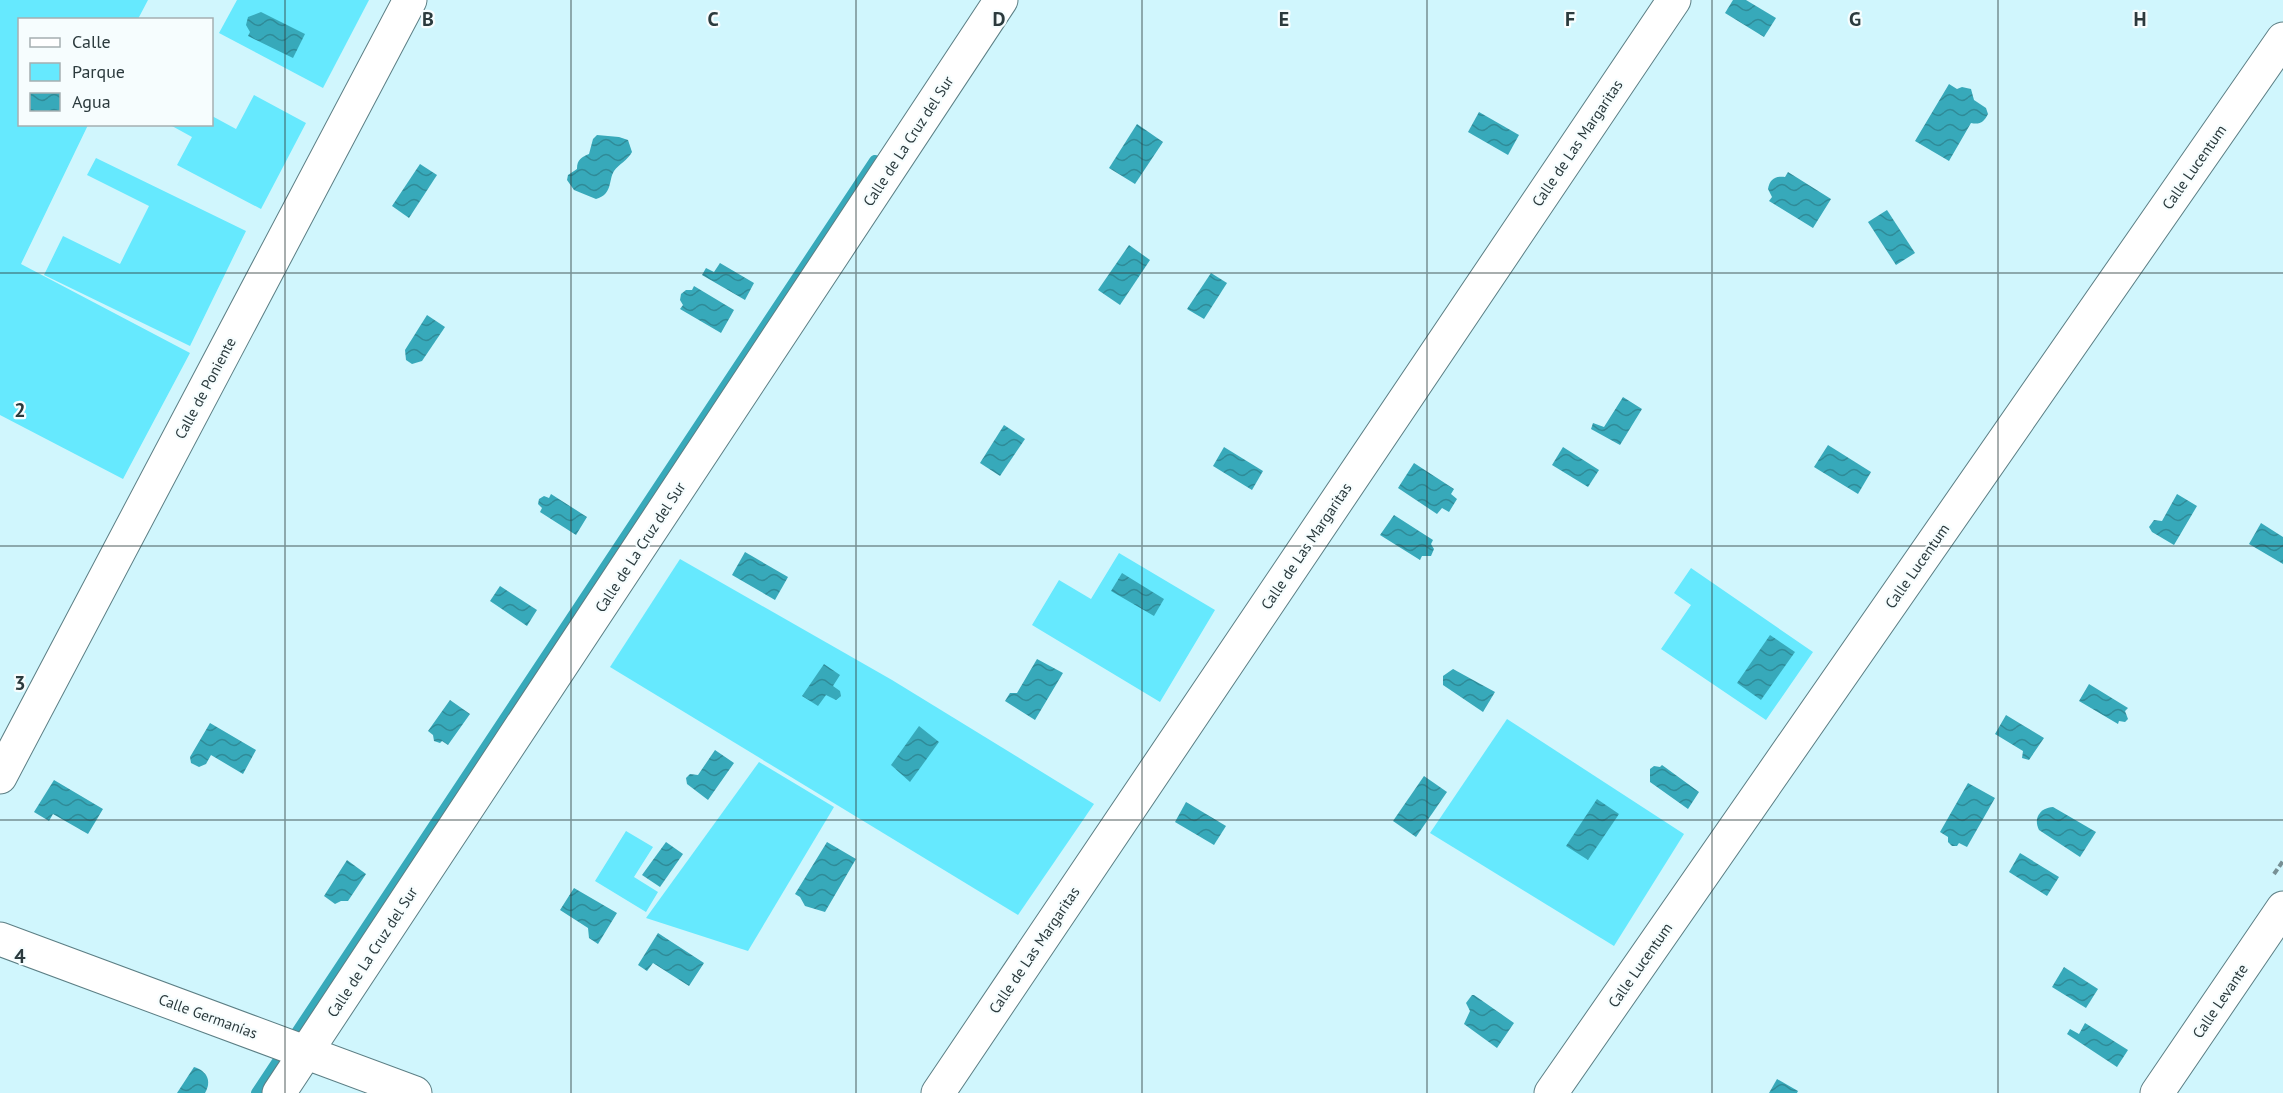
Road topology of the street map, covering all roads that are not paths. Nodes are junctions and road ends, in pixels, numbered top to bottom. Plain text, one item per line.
1 (410, 0) edge
2 (1001, 0) edge
3 (1674, 0) edge
4 (2283, 39) edge
5 (0, 777) edge
6 (2283, 908) edge
7 (0, 939) edge
8 (306, 1052) junction
9 (279, 1093) edge
10 (415, 1093) edge
11 (938, 1093) edge
12 (1551, 1093) edge
13 (2157, 1093) edge

1 - 5 street, Calle de Poniente
2 - 8 street, Calle de La Cruz del Sur
3 - 11 street, Calle de Las Margaritas
4 - 12 street, Calle Lucentum
6 - 13 street, Calle Levante
7 - 8 street, Calle Germanías
8 - 9 street, Calle de La Cruz del Sur
8 - 10 street, Calle Germanías

